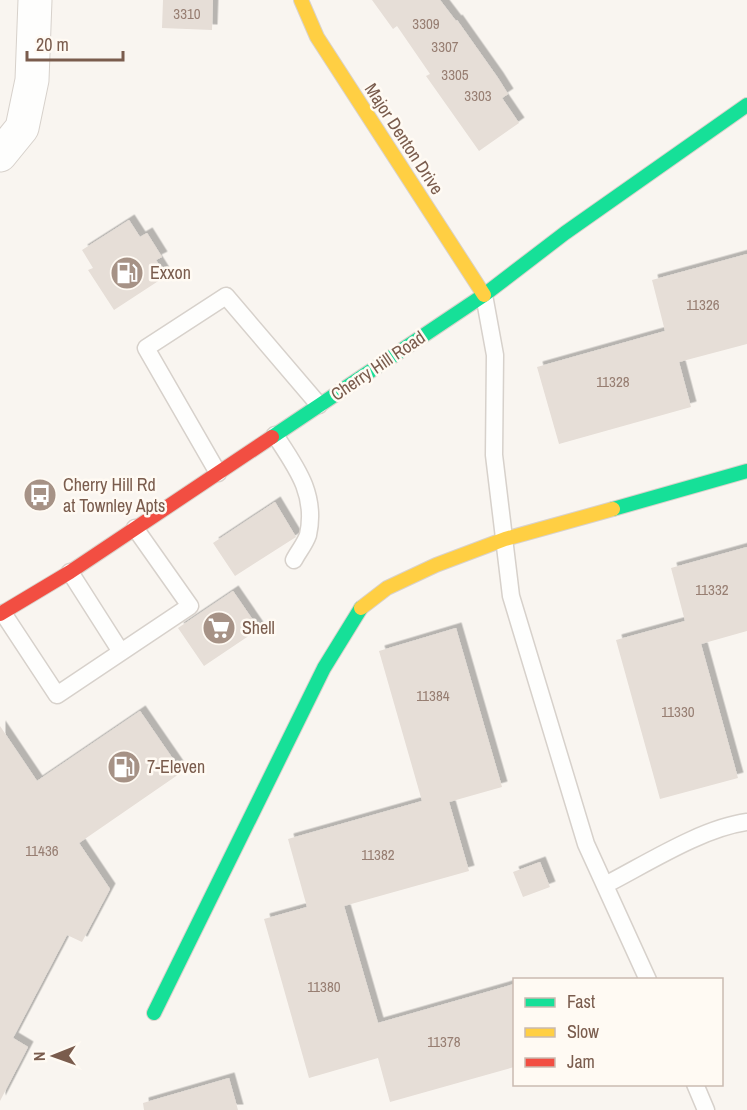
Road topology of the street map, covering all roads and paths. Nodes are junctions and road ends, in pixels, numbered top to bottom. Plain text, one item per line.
1 (35, 0) edge
2 (301, 0) edge
3 (747, 105) edge
4 (0, 155) edge
5 (484, 295) junction
6 (320, 405) junction
7 (274, 435) junction
8 (747, 471) edge
9 (218, 473) junction
10 (135, 528) junction
11 (505, 539) junction
12 (294, 560) dead end
13 (70, 572) junction
14 (1, 613) edge
15 (121, 652) junction
16 (747, 822) edge
17 (605, 885) junction
18 (647, 978) edge
19 (154, 1013) dead end
20 (696, 1086) edge
21 (706, 1110) edge

1 - 4 street
2 - 5 street, Major Denton Drive
3 - 5 street, Cherry Hill Road
5 - 6 street, Cherry Hill Road
5 - 11 lane
6 - 7 street, Cherry Hill Road
6 - 9 lane
7 - 9 street, Cherry Hill Road
7 - 12 lane
8 - 11 street
9 - 10 street, Cherry Hill Road
10 - 13 street, Cherry Hill Road
10 - 15 lane
11 - 17 lane
11 - 19 street
13 - 14 street, Cherry Hill Road
13 - 15 lane
14 - 15 lane
16 - 17 lane
17 - 18 lane
20 - 21 lane

